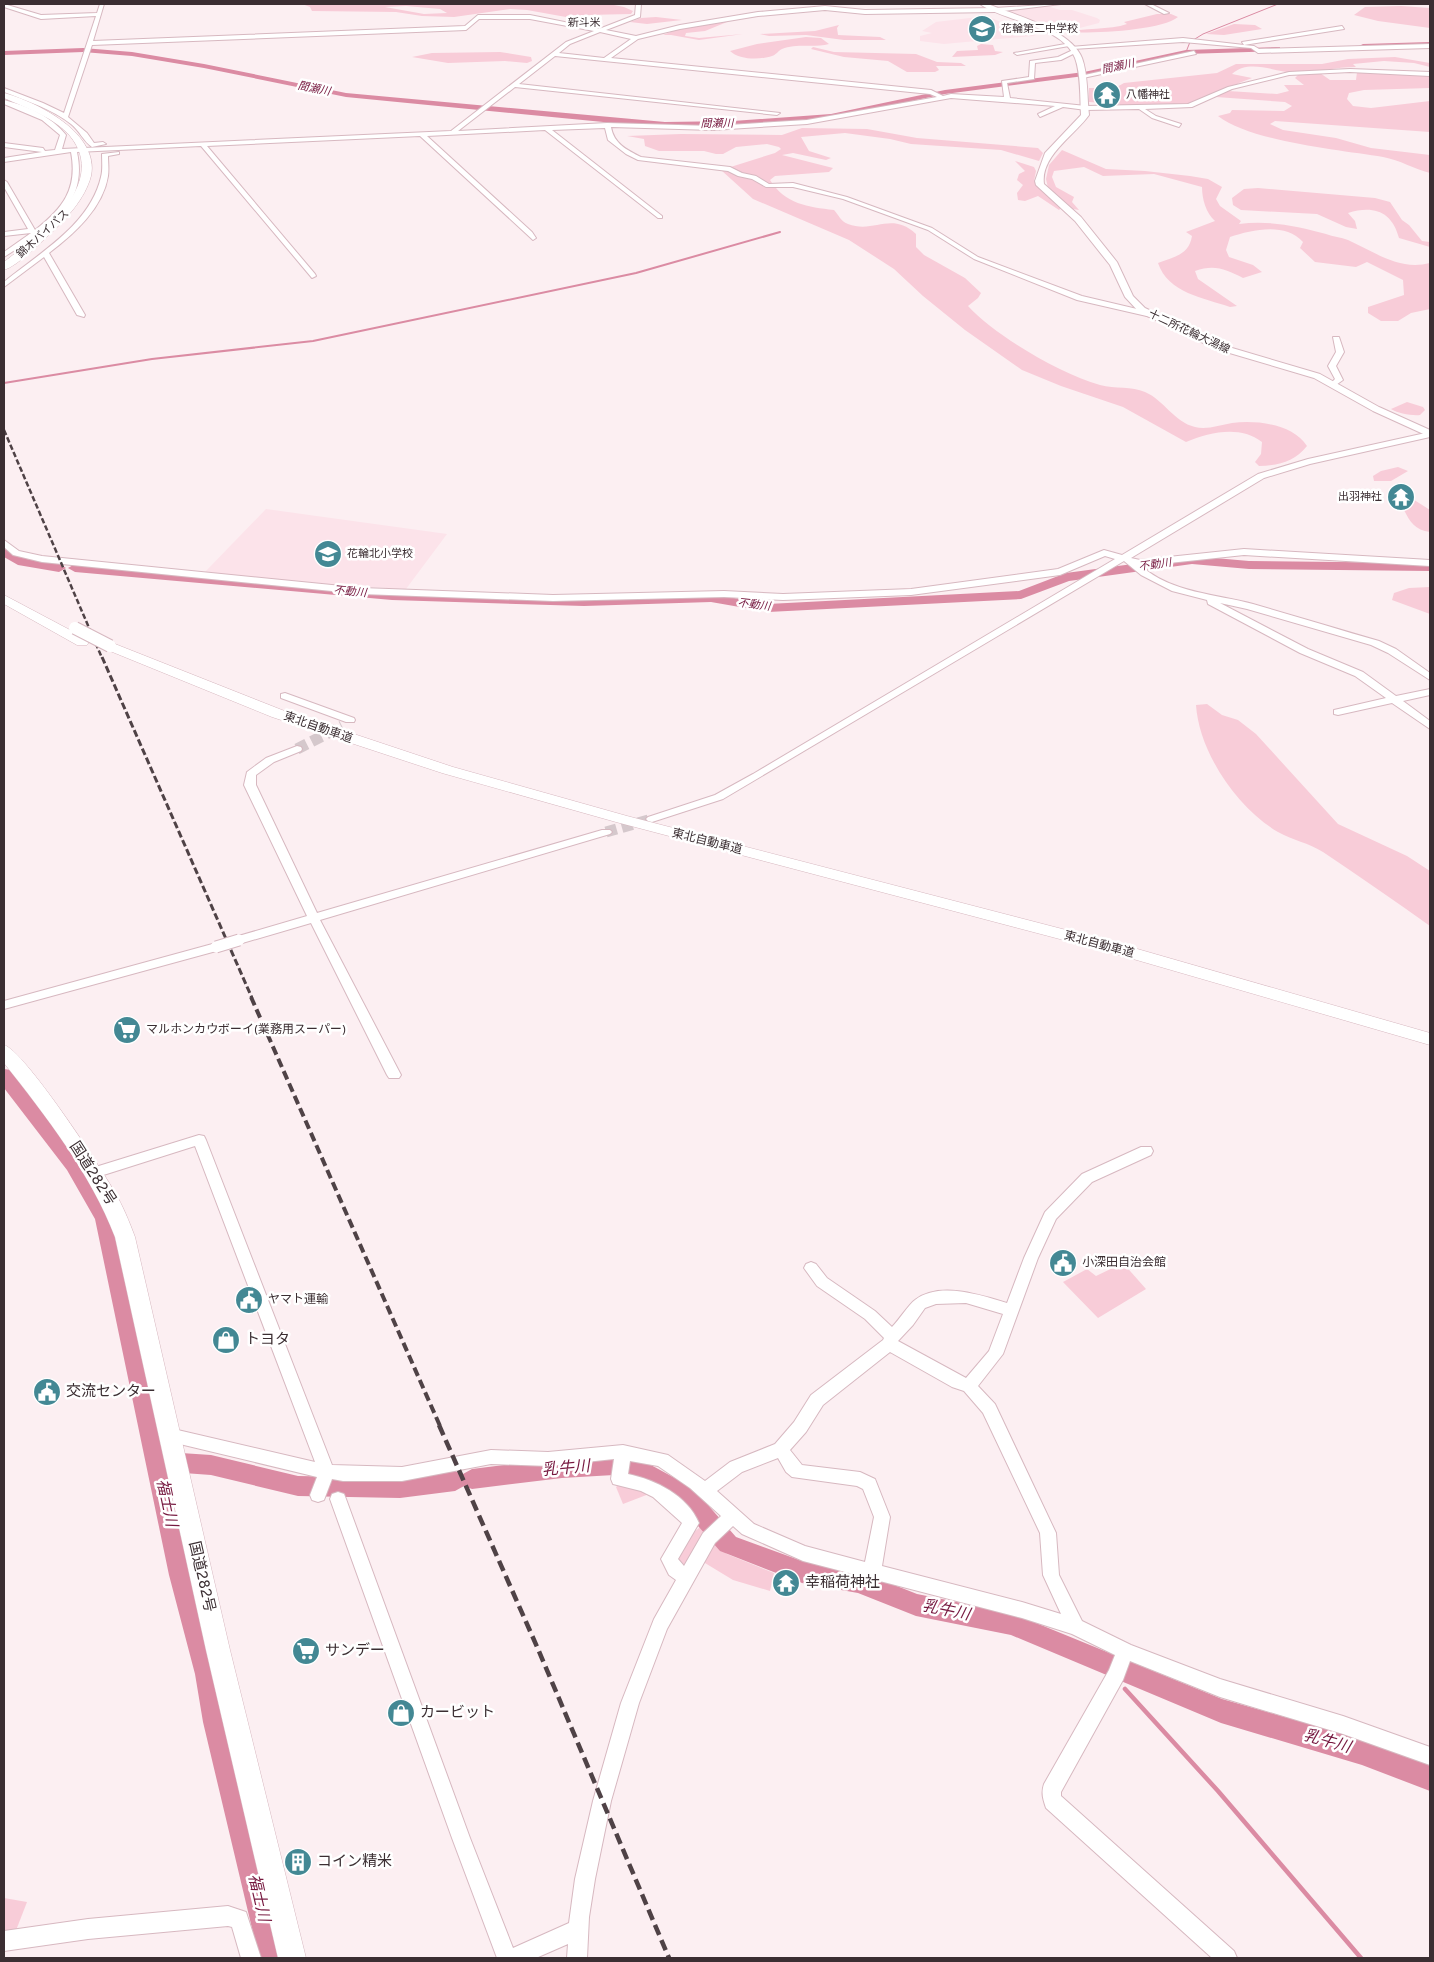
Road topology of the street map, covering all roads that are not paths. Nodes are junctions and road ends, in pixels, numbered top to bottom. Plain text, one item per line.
1 (102, 4) edge
2 (638, 4) edge
3 (918, 4) edge
4 (941, 4) edge
5 (983, 4) edge
6 (1059, 4) edge
7 (1148, 4) edge
8 (4, 5) edge
9 (947, 9) junction
10 (924, 10) junction
11 (995, 10) junction
12 (1166, 13) dead end
13 (100, 14) junction
14 (1342, 28) dead end
15 (605, 30) junction
16 (636, 38) junction
17 (90, 44) junction
18 (1236, 44) junction
19 (1014, 46) dead end
20 (1430, 46) edge
21 (1072, 47) junction
22 (1017, 53) junction
23 (1194, 53) dead end
24 (554, 54) junction
25 (606, 59) junction
26 (1060, 59) junction
27 (1079, 59) junction
28 (1032, 62) junction
29 (1082, 74) junction
30 (1430, 74) edge
31 (512, 85) junction
32 (4, 90) edge
33 (1006, 91) junction
34 (4, 96) edge
35 (941, 96) junction
36 (982, 97) junction
37 (4, 102) edge
38 (989, 105) dead end
39 (1063, 105) junction
40 (1086, 108) junction
41 (1142, 108) junction
42 (777, 113) dead end
43 (1040, 115) dead end
44 (66, 118) junction
45 (1178, 124) dead end
46 (607, 125) junction
47 (546, 128) junction
48 (453, 132) junction
49 (421, 134) junction
50 (203, 144) junction
51 (4, 145) edge
52 (78, 150) junction
53 (56, 152) junction
54 (4, 160) edge
55 (4, 182) edge
56 (660, 216) dead end
57 (4, 234) edge
58 (36, 236) junction
59 (533, 238) dead end
60 (55, 244) junction
61 (44, 252) junction
62 (4, 255) edge
63 (4, 267) edge
64 (312, 276) dead end
65 (4, 285) edge
66 (81, 315) dead end
67 (1151, 315) junction
68 (1336, 339) dead end
69 (1333, 385) junction
70 (1430, 434) edge
71 (4, 543) edge
72 (1124, 557) junction
73 (1430, 563) edge
74 (4, 588) edge
75 (1200, 596) junction
76 (4, 599) edge
77 (113, 652) junction
78 (1430, 677) edge
79 (1430, 692) edge
80 (285, 696) dead end
81 (1398, 701) junction
82 (1338, 712) dead end
83 (342, 726) dead end
84 (1430, 726) edge
85 (297, 749) tunnel mouth
86 (652, 819) tunnel mouth
87 (606, 832) tunnel mouth
88 (4, 1005) edge
89 (1430, 1039) edge
90 (1430, 1050) edge
91 (4, 1051) edge
92 (394, 1075) dead end
93 (1146, 1151) dead end
94 (94, 1173) junction
95 (811, 1268) dead end
96 (1011, 1310) junction
97 (890, 1340) junction
98 (969, 1386) junction
99 (171, 1440) junction
100 (781, 1449) junction
101 (623, 1453) junction
102 (325, 1475) junction
103 (706, 1491) junction
104 (318, 1495) dead end
105 (338, 1500) dead end
106 (732, 1517) junction
107 (872, 1572) junction
108 (687, 1576) junction
109 (1076, 1627) junction
110 (1125, 1651) junction
111 (1430, 1756) edge
112 (578, 1929) junction
113 (4, 1941) edge
114 (251, 1958) edge
115 (292, 1958) edge
116 (507, 1958) edge
117 (514, 1958) edge
118 (577, 1958) edge
119 (1227, 1958) edge

1 - 13 street
2 - 15 street
3 - 10 street
4 - 9 street
5 - 11 main road
6 - 11 street
7 - 12 street
8 - 13 street
9 - 10 street
9 - 11 street
10 - 16 street
11 - 21 main road
13 - 17 street
14 - 18 street
15 - 16 street
15 - 17 street
15 - 24 street
16 - 25 street
17 - 44 street
18 - 20 street
18 - 21 street
19 - 22 street
21 - 22 street
21 - 26 street
21 - 27 main road
22 - 28 street
23 - 29 street
24 - 25 street
24 - 31 street
25 - 35 street
26 - 27 street
26 - 28 street
27 - 29 main road
28 - 33 street
29 - 40 main road
30 - 41 street
31 - 42 street
31 - 48 street
32 - 44 street
33 - 36 street
33 - 39 street
34 - 52 highway, 錦木バイパス
35 - 36 street
35 - 46 street
36 - 38 street
37 - 53 street
39 - 40 street
39 - 43 street
40 - 41 street
40 - 67 main road, 十二所花輪大湯線
41 - 45 street
44 - 60 street
46 - 47 street
46 - 67 street
47 - 48 street
47 - 56 street
48 - 49 street
49 - 50 street
49 - 59 street
50 - 52 street
50 - 64 street
51 - 53 street
52 - 53 street
52 - 58 highway, 錦木バイパス
53 - 54 street
55 - 58 street
57 - 58 street
58 - 60 street
58 - 62 street
58 - 63 highway, 錦木バイパス
60 - 61 street
61 - 65 street
61 - 66 street
67 - 69 main road, 十二所花輪大湯線
68 - 69 street
69 - 70 main road, 十二所花輪大湯線
70 - 72 street
71 - 72 street
72 - 73 street
72 - 75 street
72 - 86 street
74 - 77 highway, 東北自動車道, bridge
75 - 78 street
75 - 81 street
76 - 77 highway, 東北自動車道
77 - 89 highway, 東北自動車道
77 - 90 highway, 東北自動車道
79 - 81 street
80 - 83 street
81 - 82 street
81 - 84 street
85 - 92 street
87 - 88 street, bridge
91 - 94 highway, 国道282号
93 - 96 street
94 - 99 highway, 国道282号
94 - 102 street
95 - 97 street
96 - 97 street
96 - 98 street
97 - 98 street
97 - 100 street
98 - 109 street
99 - 102 street
99 - 115 highway, 国道282号
100 - 103 street
100 - 107 street
101 - 102 street
101 - 103 street
101 - 108 street
102 - 104 street
103 - 106 street
105 - 116 street
106 - 107 street
106 - 108 street
107 - 109 street
108 - 112 street
109 - 110 street
110 - 111 street
110 - 119 street
112 - 117 street
112 - 118 street
113 - 114 street

